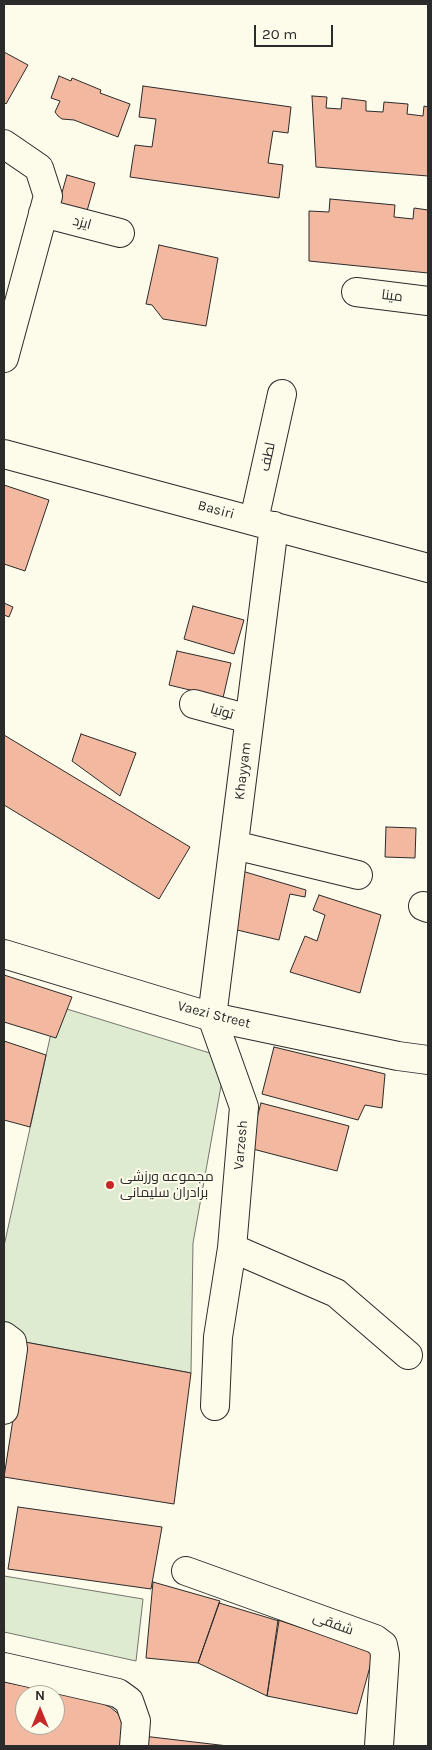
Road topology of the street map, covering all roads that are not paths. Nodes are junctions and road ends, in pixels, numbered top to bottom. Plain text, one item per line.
1 (4, 144) edge
2 (44, 213) junction
3 (120, 233) dead end
4 (356, 292) dead end
5 (428, 301) edge
6 (9, 317) edge
7 (4, 358) edge
8 (282, 394) dead end
9 (6, 460) edge
10 (264, 523) junction
11 (428, 568) edge
12 (194, 704) dead end
13 (249, 720) junction
14 (234, 845) junction
15 (358, 875) dead end
16 (4, 954) edge
17 (212, 1017) junction
18 (428, 1060) edge
19 (232, 1248) junction
20 (4, 1336) edge
21 (408, 1355) dead end
22 (215, 1406) dead end
23 (4, 1410) edge
24 (186, 1571) dead end
25 (4, 1667) edge
26 (388, 1745) edge
27 (134, 1746) edge

1 - 2 street
2 - 3 street, ایزد
2 - 6 street
4 - 5 street, مینا
6 - 7 street
8 - 10 street, لطف
9 - 10 street, Basiri
10 - 11 street, Basiri
10 - 13 street, Khayyam
12 - 13 street, توتیا
13 - 14 street, Khayyam
14 - 15 street
14 - 17 street, Khayyam
16 - 17 street, Vaezi Street
17 - 18 street, Vaezi Street
17 - 19 street, Varzesh
19 - 21 street
19 - 22 street, Varzesh
20 - 23 street
24 - 26 street, شفقی
25 - 27 street

